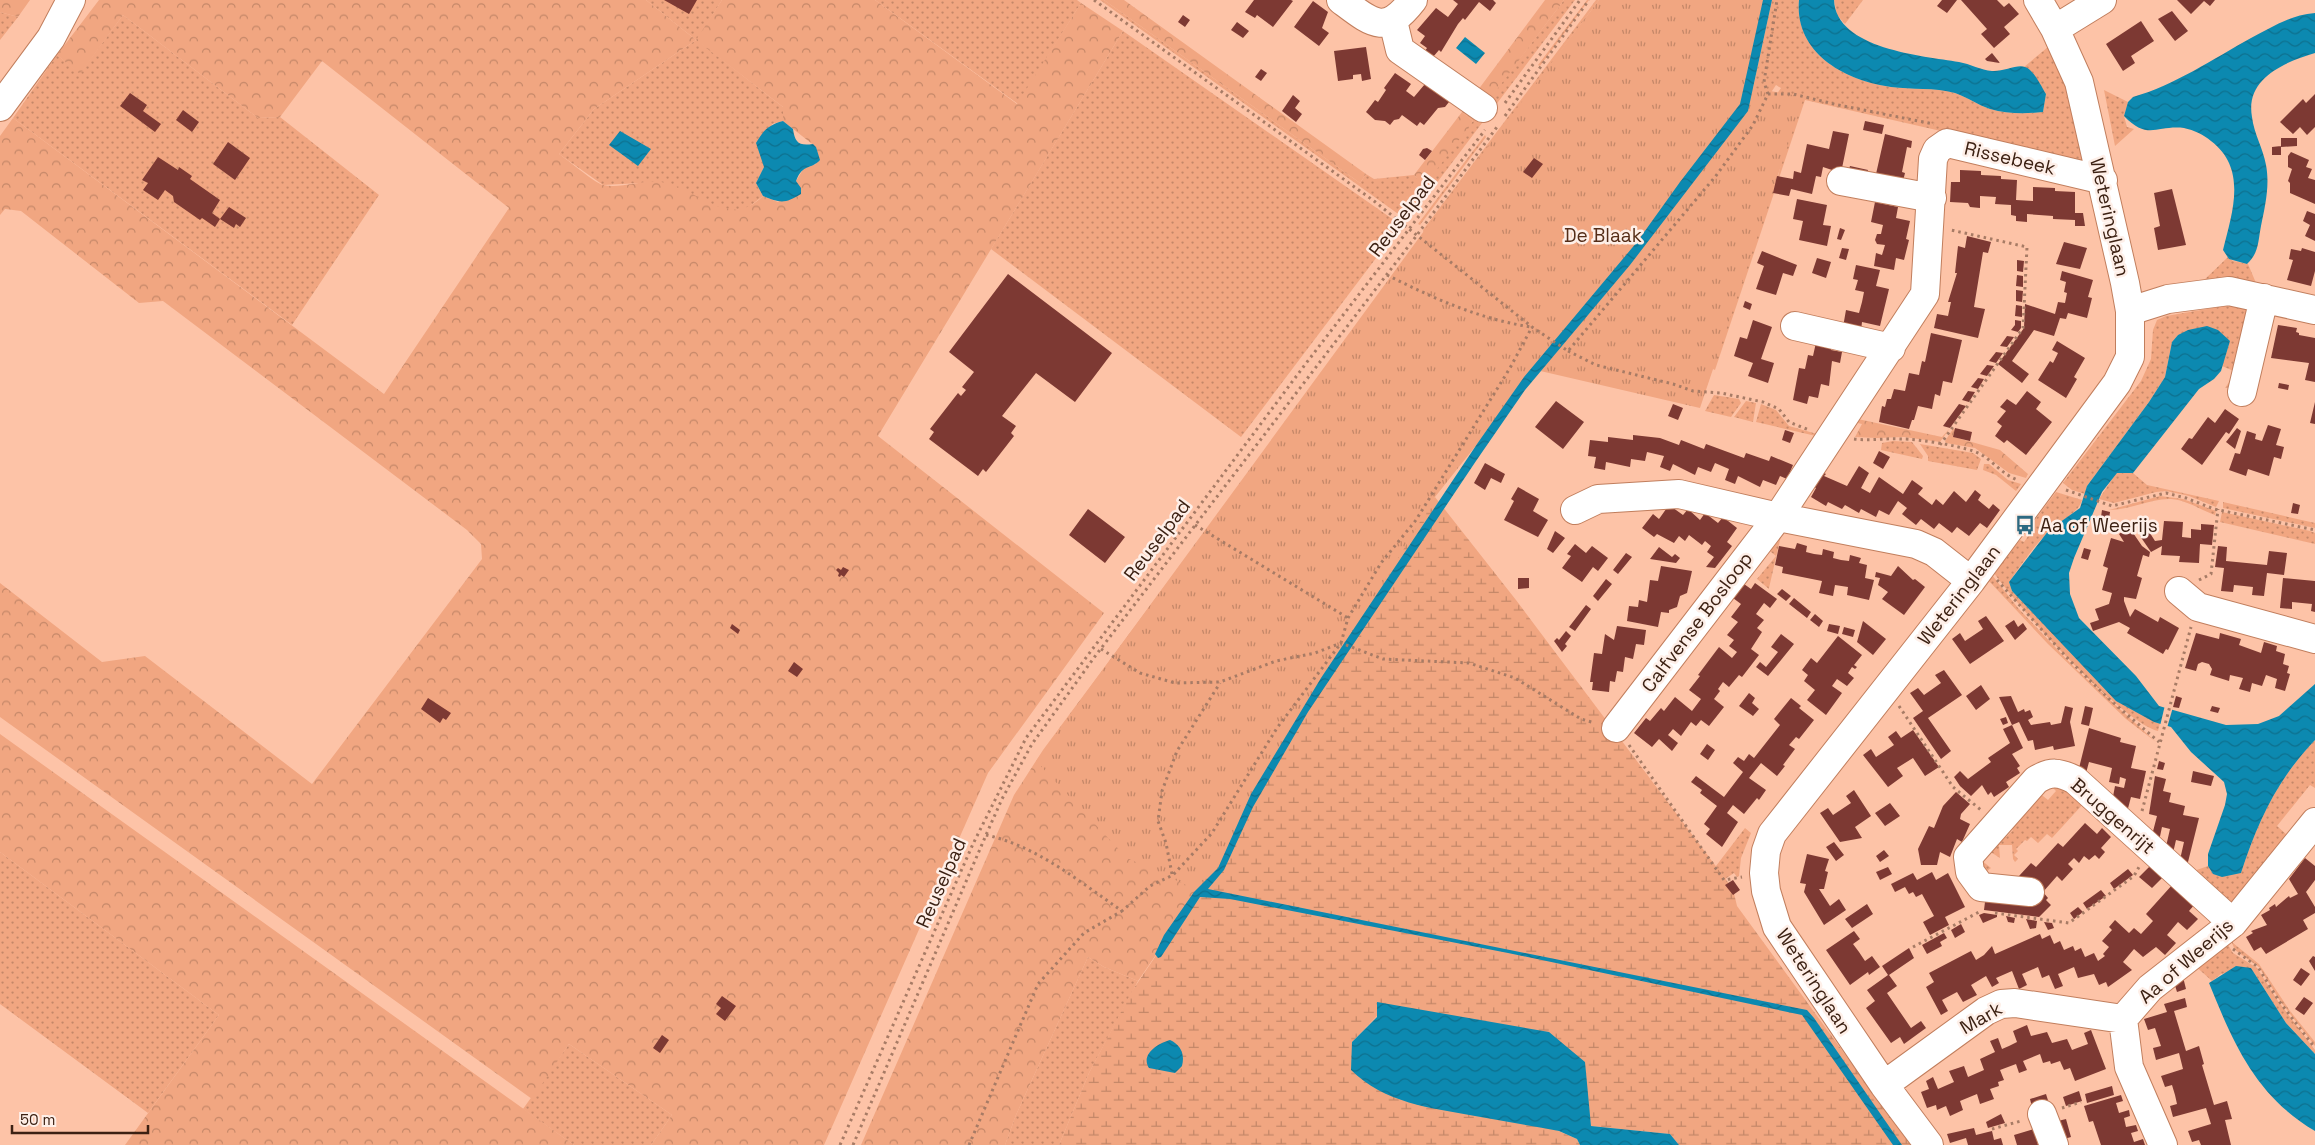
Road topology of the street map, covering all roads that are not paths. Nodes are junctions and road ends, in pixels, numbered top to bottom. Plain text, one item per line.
1 (1341, 0) edge
2 (1413, 0) edge
3 (2038, 0) edge
4 (2102, 0) edge
5 (69, 3) edge
6 (1393, 21) junction
7 (2055, 29) junction
8 (2, 88) edge
9 (1491, 114) road end
10 (1841, 180) dead end
11 (2103, 180) junction
12 (1932, 198) junction
13 (2264, 298) junction
14 (2315, 310) edge
15 (2130, 311) junction
16 (1795, 326) dead end
17 (1891, 348) junction
18 (2242, 392) dead end
19 (1574, 510) dead end
20 (1778, 517) junction
21 (1977, 572) junction
22 (2188, 599) road end
23 (2315, 640) edge
24 (1616, 728) road end
25 (2315, 822) edge
26 (2030, 892) dead end
27 (2230, 925) junction
28 (2123, 1019) junction
29 (1884, 1085) junction
30 (2042, 1114) dead end
31 (1929, 1145) edge
32 (2054, 1145) edge
33 (2163, 1145) edge

1 - 6 street
2 - 6 street
3 - 7 street, Weteringlaan
4 - 7 street
5 - 8 street
6 - 9 street
7 - 11 street, Weteringlaan
10 - 12 street
11 - 12 street, Rissebeek
11 - 15 street, Weteringlaan
12 - 17 street, Rissebeek
13 - 14 street
13 - 15 street
13 - 18 street
15 - 21 street, Weteringlaan
16 - 17 street
17 - 20 street, Rissebeek
19 - 20 street
20 - 21 street
20 - 24 street, Calfvense Bosloop
21 - 29 street, Weteringlaan
22 - 23 street
25 - 27 street, Aa of Weerijs
26 - 27 street, Bruggenrijt
27 - 28 street, Aa of Weerijs
28 - 29 street, Mark
28 - 33 street, Aa of Weerijs
29 - 31 street, Weteringlaan
30 - 32 street

